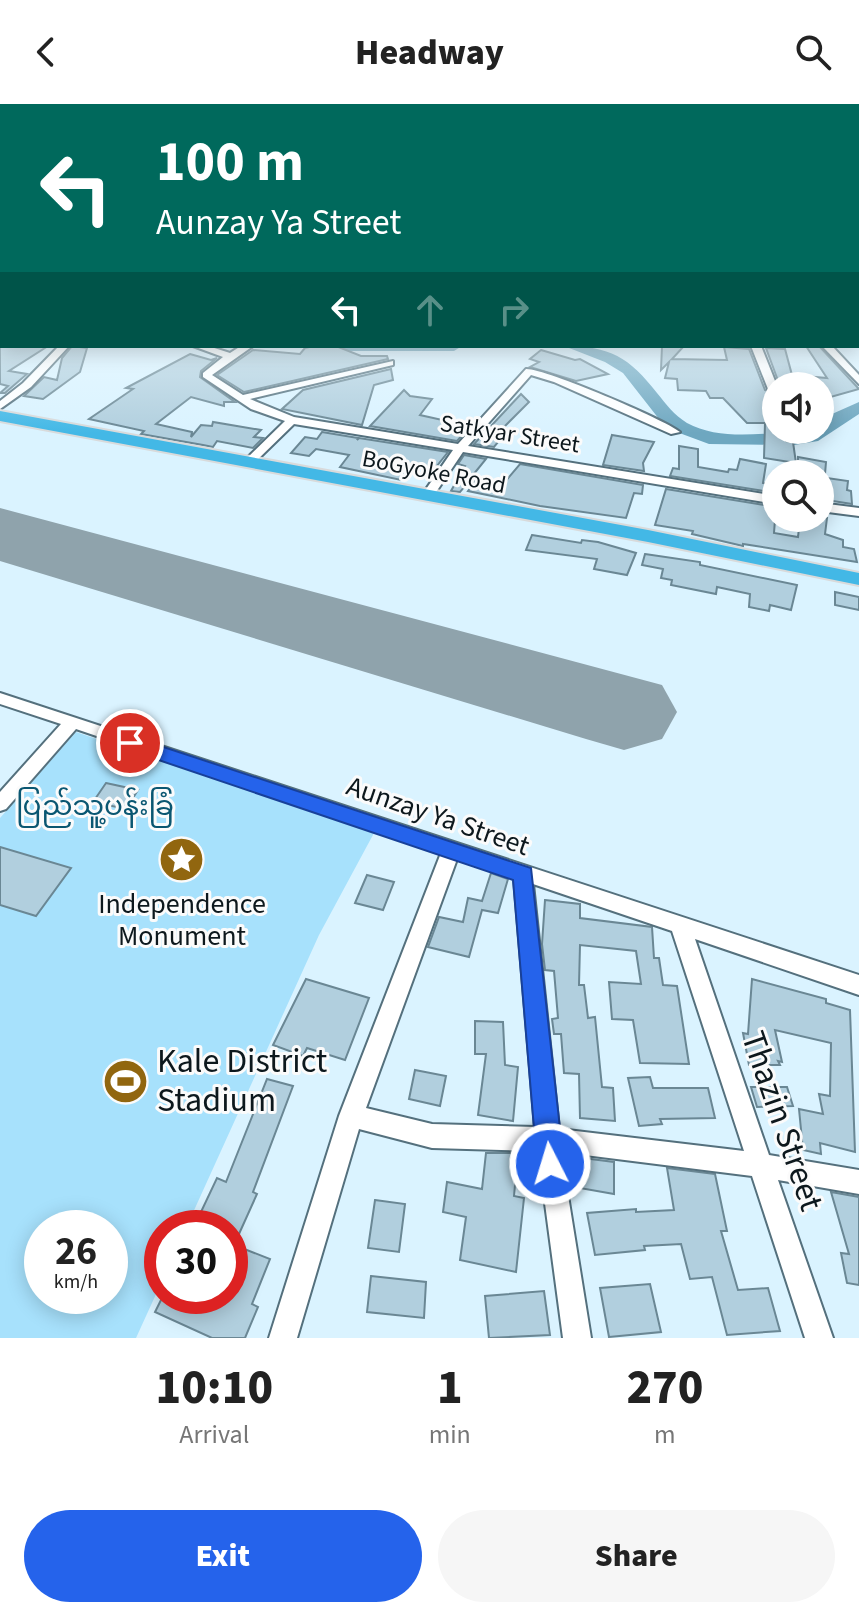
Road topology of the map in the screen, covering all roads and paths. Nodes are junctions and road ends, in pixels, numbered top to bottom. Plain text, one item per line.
1 (62, 348) edge
2 (205, 348) edge
3 (245, 348) edge
4 (757, 348) edge
5 (829, 348) edge
6 (228, 358) junction
7 (390, 363) dead end
8 (766, 372) edge
9 (859, 381) edge
10 (241, 398) junction
11 (0, 406) edge
12 (0, 416) edge
13 (292, 420) junction
14 (675, 432) dead end
15 (460, 448) junction
16 (250, 461) junction
17 (428, 495) junction
18 (762, 498) edge
19 (834, 509) edge
20 (859, 512) edge
21 (859, 579) edge
22 (0, 698) edge
23 (72, 723) junction
24 (0, 804) edge
25 (451, 850) junction
26 (523, 875) junction
27 (680, 925) junction
28 (859, 985) edge
29 (351, 1116) junction
30 (548, 1139) junction
31 (760, 1165) junction
32 (859, 1182) edge
33 (283, 1338) edge
34 (577, 1338) edge
35 (819, 1338) edge

1 - 11 street
2 - 6 street
3 - 6 street
4 - 8 street
5 - 9 street
6 - 10 street, Satkyar Street
7 - 10 street
10 - 13 street, Satkyar Street
12 - 16 highway, BoGyoke Road
13 - 15 street, Satkyar Street
13 - 16 street
14 - 15 street
15 - 17 street
15 - 18 street, Satkyar Street
16 - 17 highway, BoGyoke Road
17 - 21 highway, BoGyoke Road
19 - 20 street
22 - 23 street, Aunzay Ya Street
23 - 24 street
23 - 25 street, Aunzay Ya Street
25 - 26 street, Aunzay Ya Street
25 - 29 street
26 - 27 street, Aunzay Ya Street
26 - 30 street
27 - 28 street, Aunzay Ya Street
27 - 31 street, Thazin Street
29 - 30 street
29 - 33 street
30 - 31 street
30 - 34 street
31 - 32 street
31 - 35 street, Thazin Street

